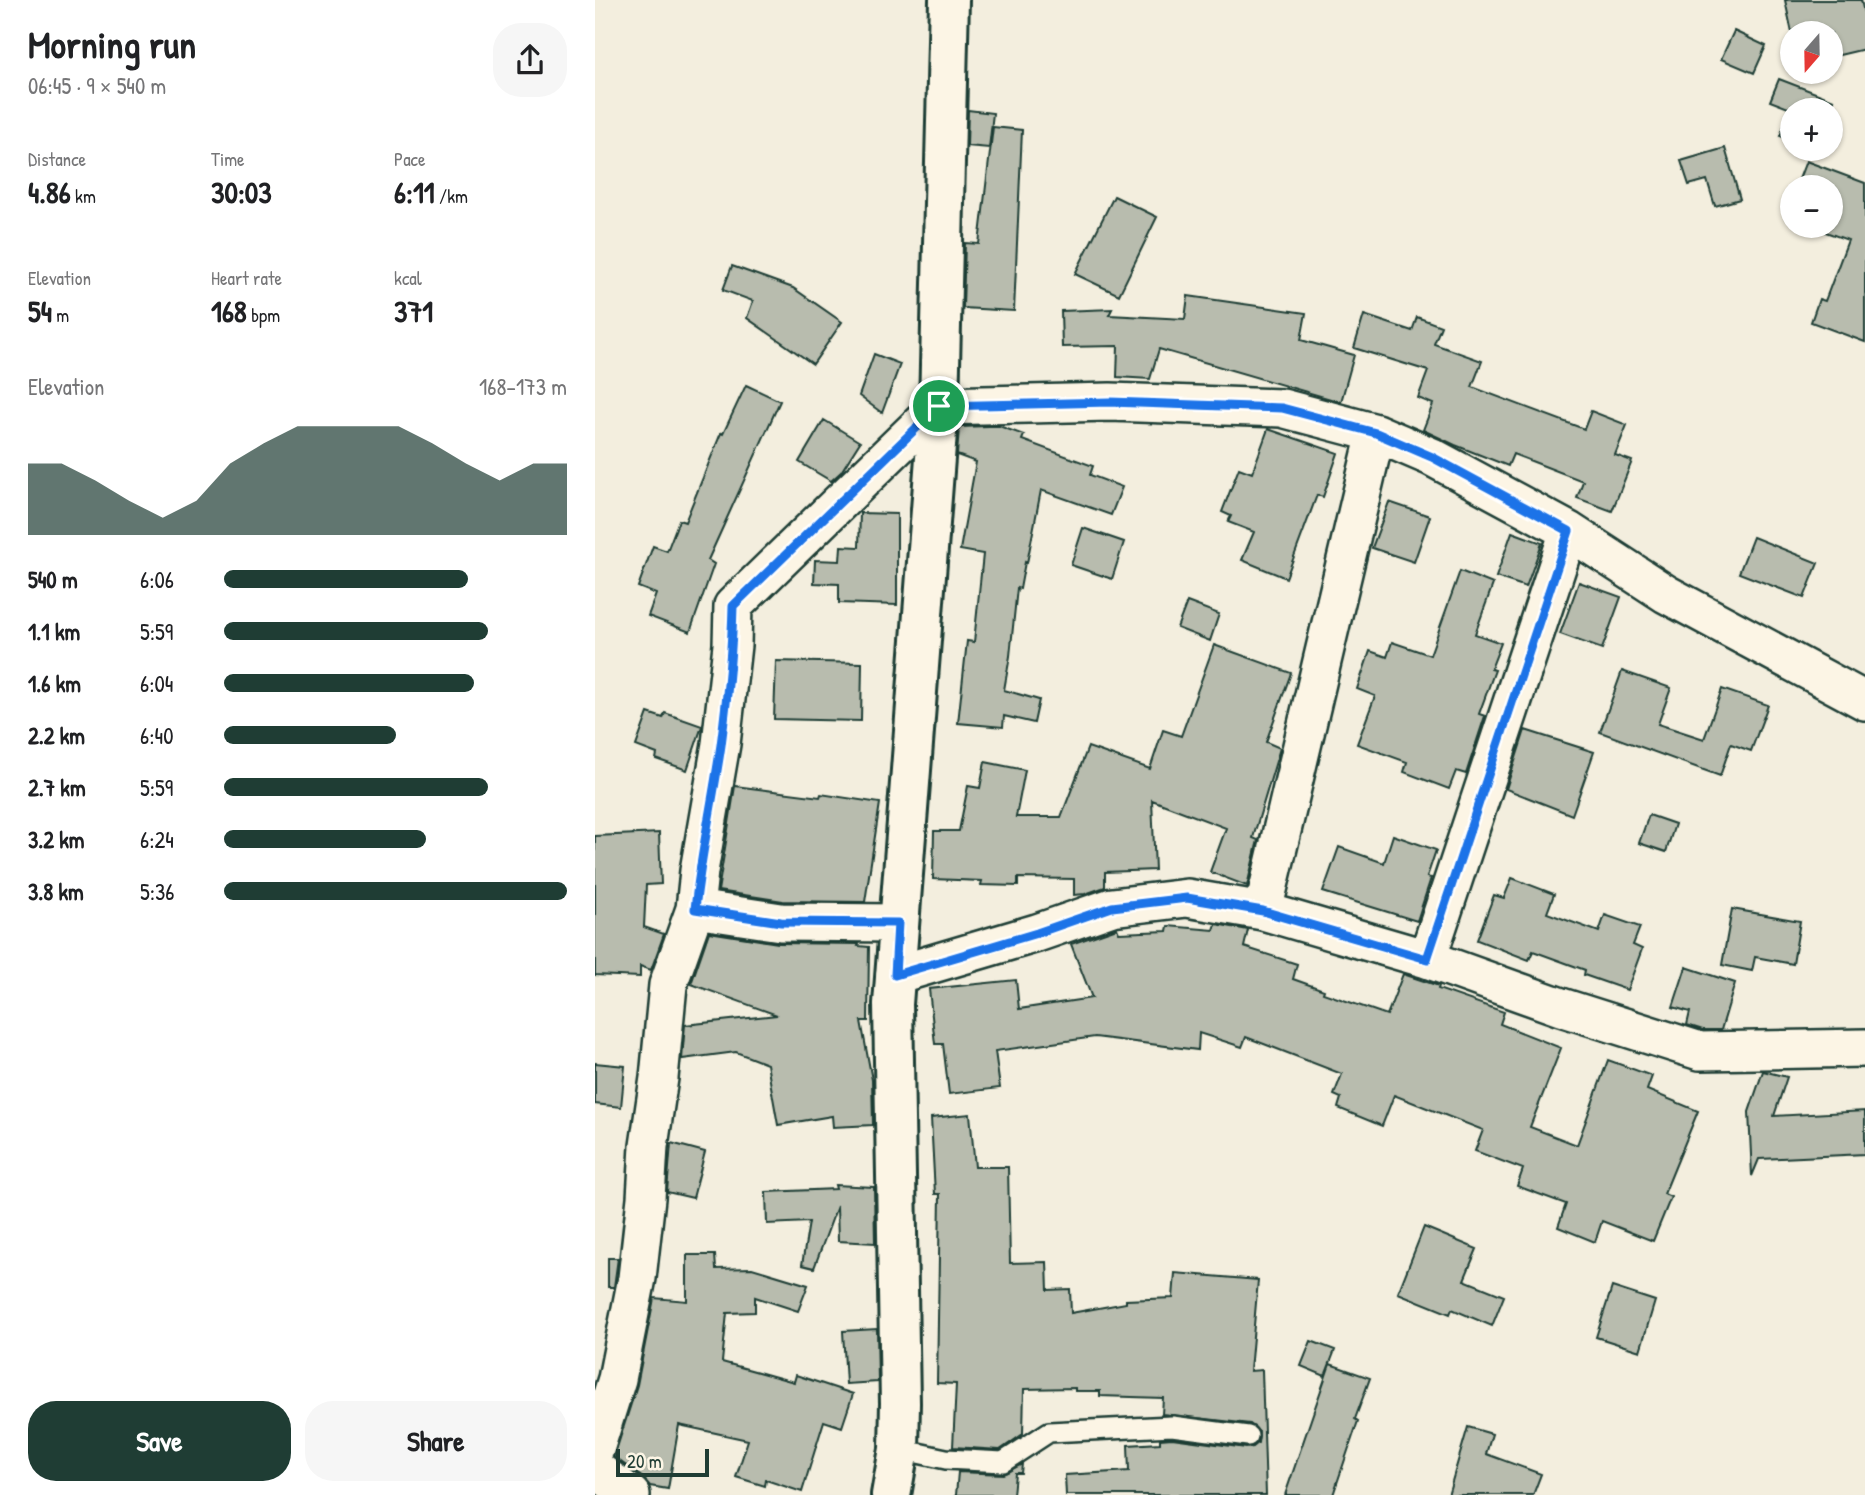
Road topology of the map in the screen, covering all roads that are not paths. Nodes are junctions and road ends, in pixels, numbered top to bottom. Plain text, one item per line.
1 (949, 0) edge
2 (939, 406) junction
3 (1376, 433) junction
4 (1569, 531) junction
5 (1865, 701) edge
6 (695, 909) junction
7 (1263, 911) junction
8 (898, 923) junction
9 (1427, 959) junction
10 (895, 975) junction
11 (1865, 1048) edge
12 (1248, 1436) dead end
13 (595, 1449) edge
14 (899, 1449) junction
15 (595, 1469) edge
16 (631, 1495) edge
17 (891, 1495) edge

1 - 2 street
2 - 3 street
2 - 6 street
2 - 8 street
3 - 4 street
3 - 7 street
4 - 5 street
4 - 9 street
6 - 8 street
6 - 13 street
7 - 9 street
7 - 10 street
8 - 10 street
9 - 11 street
10 - 14 street
12 - 14 lane
14 - 17 street
15 - 16 street

